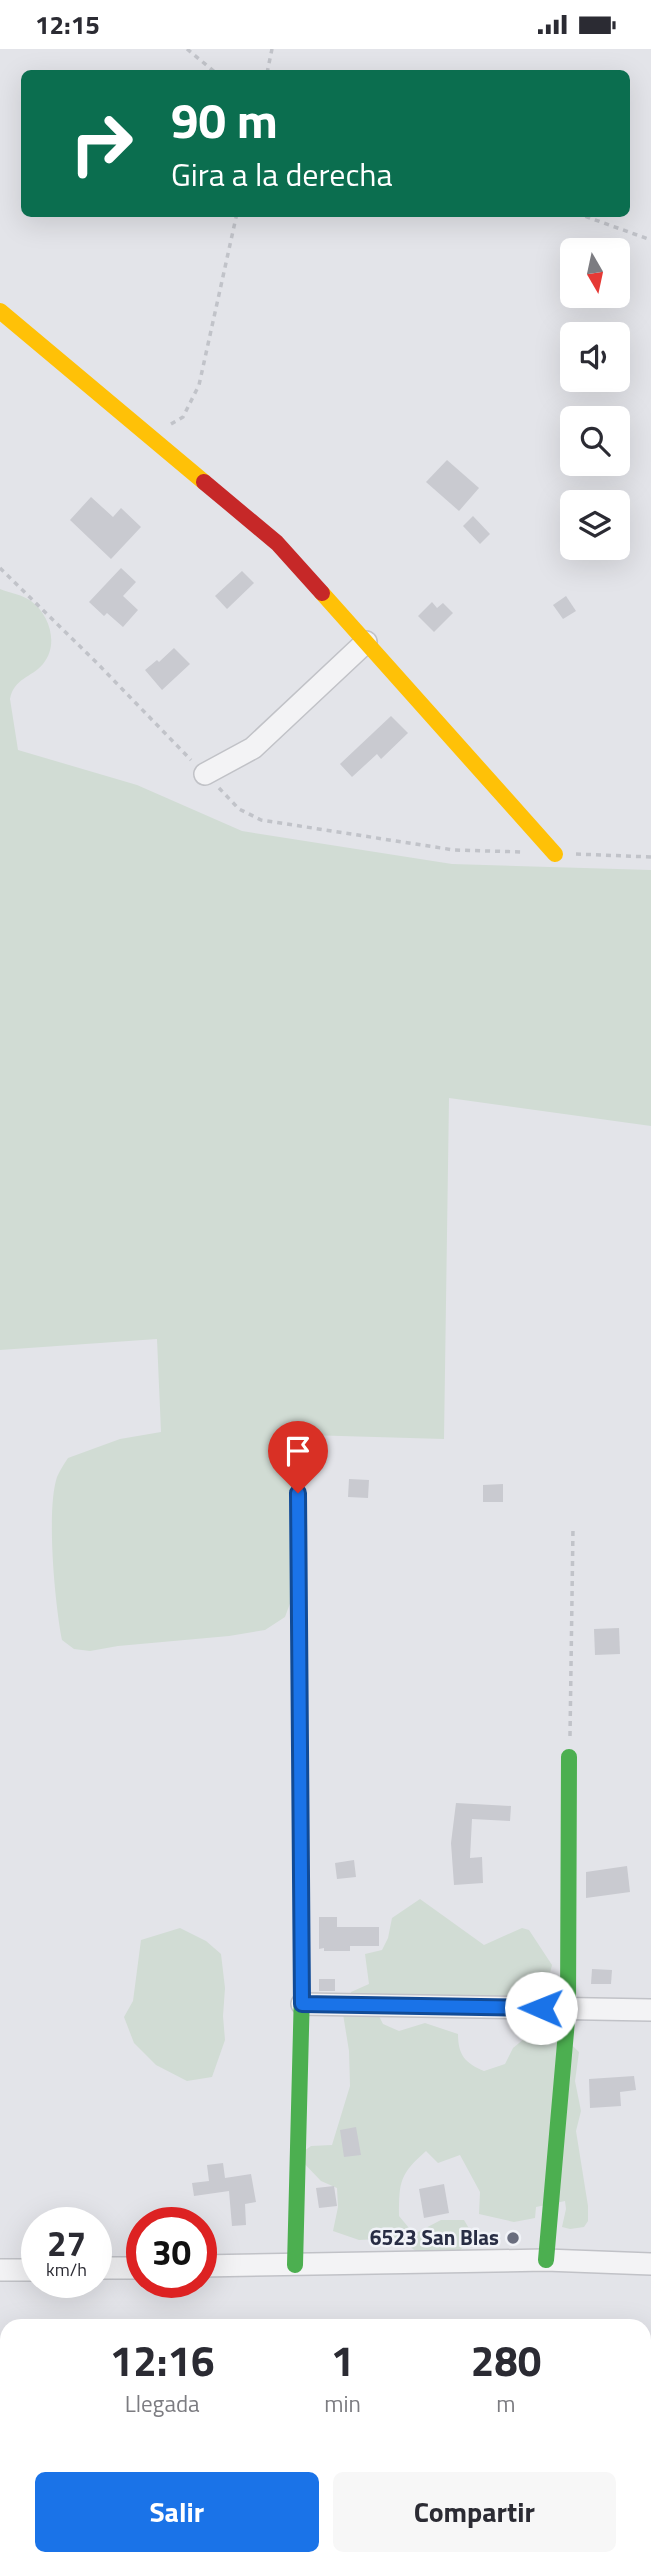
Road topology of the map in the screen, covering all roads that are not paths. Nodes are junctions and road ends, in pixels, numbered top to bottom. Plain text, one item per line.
1 (0, 311) edge
2 (366, 642) junction
3 (205, 774) road end
4 (555, 854) road end
5 (298, 1493) dead end
6 (569, 1757) road end
7 (302, 2004) junction
8 (568, 2009) junction
9 (651, 2010) edge
10 (545, 2260) junction
11 (651, 2264) edge
12 (295, 2265) junction
13 (217, 2266) edge
14 (0, 2270) edge
15 (21, 2270) edge

1 - 2 street
2 - 3 street
2 - 4 street
5 - 7 street
6 - 8 street
7 - 8 street
7 - 12 street
8 - 9 street
8 - 10 street
10 - 11 street
10 - 12 street
12 - 13 street
14 - 15 street

